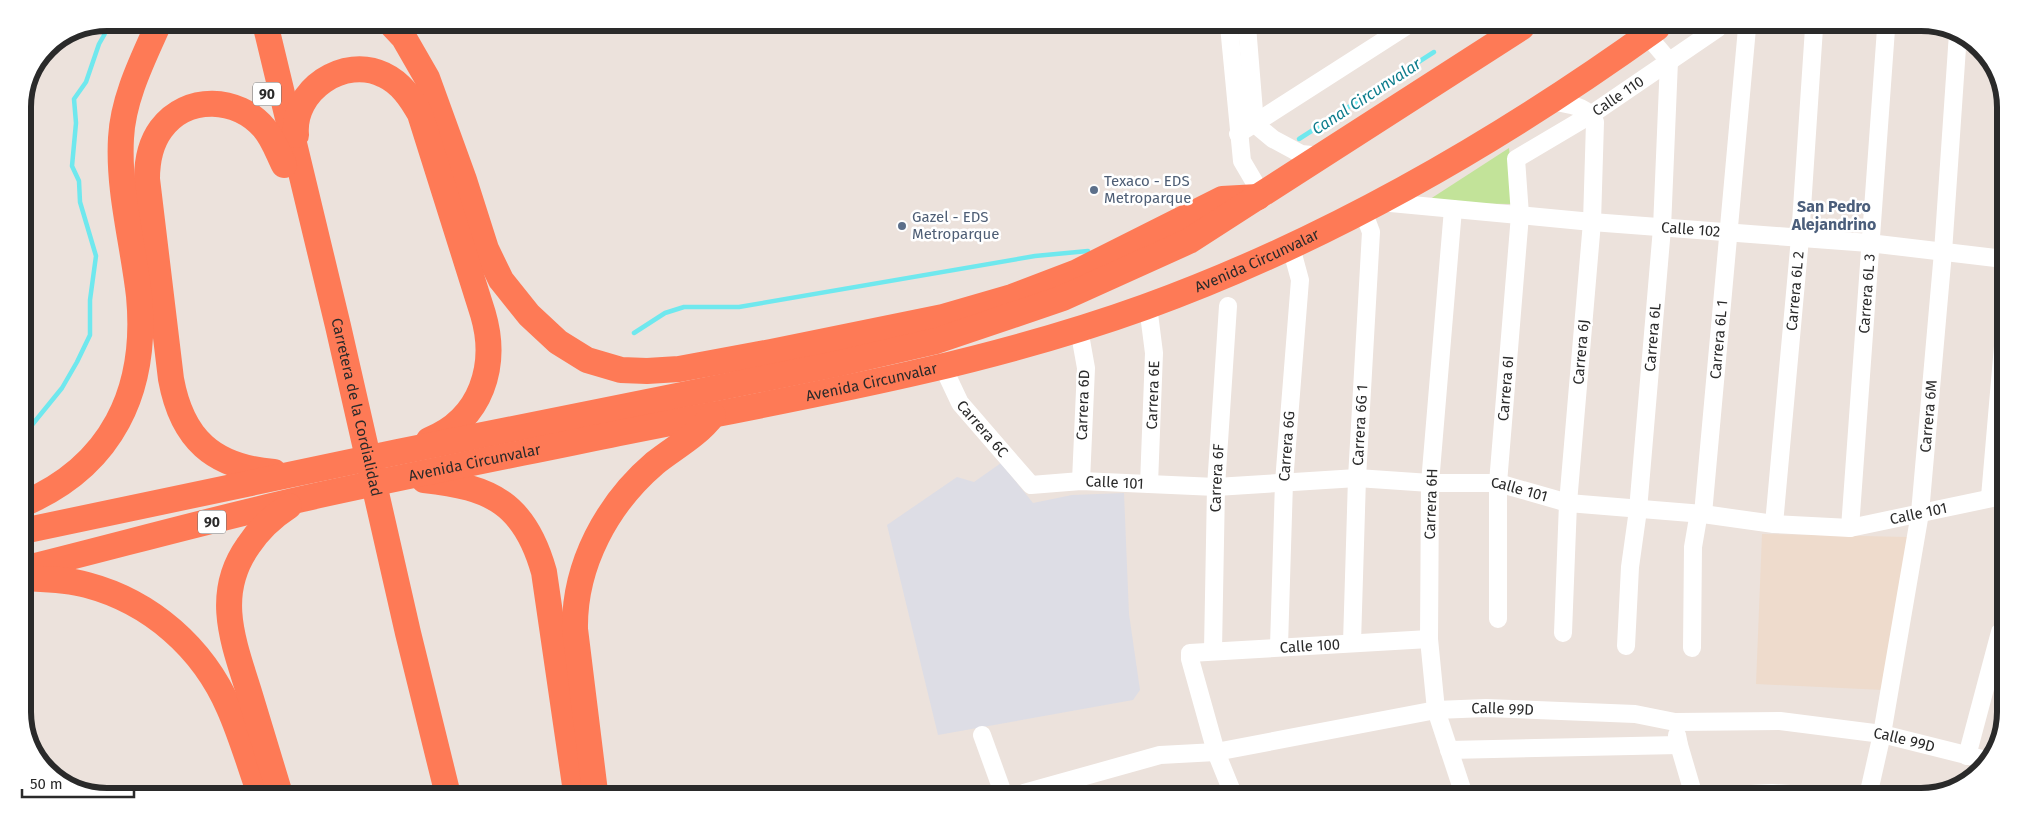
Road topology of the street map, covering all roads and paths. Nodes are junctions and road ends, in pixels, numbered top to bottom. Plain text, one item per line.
1 (156, 31) edge
2 (251, 31) edge
3 (266, 31) edge
4 (397, 31) edge
5 (1229, 31) edge
6 (1247, 31) edge
7 (1399, 31) edge
8 (1516, 31) edge
9 (1652, 31) edge
10 (1714, 31) edge
11 (1747, 31) edge
12 (1814, 31) edge
13 (1886, 31) edge
14 (1957, 41) edge
15 (1669, 61) junction
16 (1552, 102) junction
17 (1592, 114) junction
18 (1256, 124) junction
19 (1238, 134) junction
20 (1322, 156) junction
21 (1516, 158) joint
22 (291, 163) junction
23 (1260, 196) junction
24 (1371, 206) junction
25 (1453, 209) junction
26 (1520, 215) junction
27 (1592, 222) junction
28 (1662, 228) junction
29 (1730, 233) junction
30 (1800, 238) junction
31 (1870, 243) junction
32 (1291, 247) junction
33 (1943, 252) junction
34 (1997, 258) edge
35 (1148, 306) junction
36 (1228, 306) dead end
37 (1080, 329) junction
38 (760, 354) junction
39 (836, 364) junction
40 (943, 367) junction
41 (688, 393) junction
42 (713, 415) junction
43 (398, 452) junction
44 (302, 473) junction
45 (1997, 475) edge
46 (401, 478) junction
47 (1357, 478) junction
48 (1081, 481) junction
49 (1284, 482) junction
50 (1430, 483) junction
51 (1498, 483) junction
52 (1149, 484) junction
53 (1031, 485) joint
54 (1216, 487) junction
55 (1996, 497) edge
56 (31, 500) edge
57 (299, 500) junction
58 (1568, 503) junction
59 (1638, 510) junction
60 (1920, 513) junction
61 (1703, 514) junction
62 (1774, 524) junction
63 (1850, 528) junction
64 (31, 529) edge
65 (31, 567) edge
66 (31, 579) edge
67 (1498, 618) dead end
68 (1563, 633) dead end
69 (400, 635) junction
70 (1429, 639) junction
71 (1352, 642) junction
72 (1997, 643) edge
73 (1279, 646) junction
74 (1626, 646) dead end
75 (1692, 648) dead end
76 (1213, 650) junction
77 (1436, 710) junction
78 (1675, 722) junction
79 (1882, 734) junction
80 (982, 735) dead end
81 (1678, 745) junction
82 (1449, 750) junction
83 (1216, 752) junction
84 (1967, 756) junction
85 (1980, 759) edge
86 (258, 788) edge
87 (278, 788) edge
88 (430, 788) edge
89 (446, 788) edge
90 (575, 788) edge
91 (595, 788) edge
92 (1001, 788) edge
93 (1042, 788) edge
94 (1231, 788) edge
95 (1462, 788) edge
96 (1691, 788) edge
97 (1870, 788) edge

1 - 56 highway
2 - 22 highway, Carretera de la Cordialidad / 90
3 - 22 highway, Carretera de la Cordialidad / 90
4 - 38 highway
5 - 19 street
6 - 18 street
7 - 18 street
8 - 20 highway, Avenida Circunvalar
9 - 15 street
9 - 16 highway, Avenida Circunvalar
10 - 15 street, Calle 110
11 - 29 street, Carrera 6L 1
12 - 30 street, Carrera 6L 2
13 - 31 street, Carrera 6L 3
14 - 33 street, Carrera 6M
15 - 17 street, Calle 110
15 - 28 street, Carrera 6L
16 - 17 street
16 - 24 highway, Avenida Circunvalar
17 - 21 street, Calle 110
17 - 27 street, Carrera 6J
18 - 19 street
18 - 20 street
19 - 23 street
20 - 23 highway, Avenida Circunvalar
21 - 26 street, Carrera 6I
22 - 43 highway
22 - 44 highway
22 - 69 highway, Carretera de la Cordialidad / 90
23 - 38 highway
23 - 39 highway, Avenida Circunvalar
24 - 25 street, Calle 102
24 - 32 highway, Avenida Circunvalar
24 - 47 street, Carrera 6G 1
25 - 26 street, Calle 102
25 - 50 street, Carrera 6H
26 - 27 street, Calle 102
26 - 51 street, Carrera 6I
27 - 28 street, Calle 102
27 - 58 street, Carrera 6J
28 - 29 street, Calle 102
28 - 59 street, Carrera 6L
29 - 30 street, Calle 102
29 - 61 street, Carrera 6L 1
30 - 31 street, Calle 102
30 - 62 street, Carrera 6L 2
31 - 33 street, Calle 102
31 - 63 street, Carrera 6L 3
32 - 35 highway, Avenida Circunvalar
32 - 49 street, Carrera 6G
33 - 34 street, Calle 102
33 - 60 street, Carrera 6M
35 - 37 highway, Avenida Circunvalar
35 - 52 street, Carrera 6E
36 - 54 street, Carrera 6F
37 - 40 highway, Avenida Circunvalar
37 - 48 street, Carrera 6D
38 - 39 highway
38 - 41 highway
39 - 41 highway, Avenida Circunvalar
40 - 42 highway, Avenida Circunvalar
40 - 53 street, Carrera 6C
41 - 43 highway, Avenida Circunvalar
42 - 46 highway, Avenida Circunvalar
42 - 91 highway
43 - 44 highway, Avenida Circunvalar / 90
44 - 64 highway, Avenida Circunvalar / 90
45 - 55 street
46 - 57 highway, Avenida Circunvalar / 90
46 - 90 highway
47 - 49 street, Calle 101
47 - 50 street, Calle 101
47 - 71 street, Carrera 6G 1
48 - 52 street, Calle 101
48 - 53 street, Calle 101
49 - 54 street, Calle 101
49 - 73 street, Carrera 6G
50 - 51 street, Calle 101
50 - 70 street, Carrera 6H
51 - 58 street, Calle 101
51 - 67 street, Carrera 6I
52 - 54 street, Calle 101
54 - 76 street, Carrera 6F
55 - 60 street, Calle 101
57 - 65 highway, Avenida Circunvalar / 90
57 - 87 highway
58 - 59 street, Calle 101
58 - 68 street, Carrera 6J
59 - 61 street, Calle 101
59 - 74 street, Carrera 6L
60 - 63 street, Calle 101
60 - 79 street, Carrera 6M
61 - 62 street, Calle 101
61 - 75 street, Carrera 6L 1
62 - 63 street, Calle 101
66 - 86 highway
69 - 88 highway, Carretera de la Cordialidad / 90
69 - 89 highway, Carretera de la Cordialidad / 90
70 - 71 street, Calle 100
70 - 77 street, Carrera 6H
71 - 73 street, Calle 100
72 - 84 street
73 - 76 street, Calle 100
76 - 83 street, Calle 100
77 - 78 street, Calle 99D
77 - 82 street, Carrera 6H
77 - 83 street, Calle 99D
78 - 79 street, Calle 99D
78 - 81 street
79 - 84 street, Calle 99D
79 - 97 street, Carrera 6M
80 - 92 street
81 - 82 street
81 - 96 street
82 - 95 street, Carrera 6H
83 - 93 street, Calle 99D
83 - 94 street
84 - 85 street, Calle 99D

